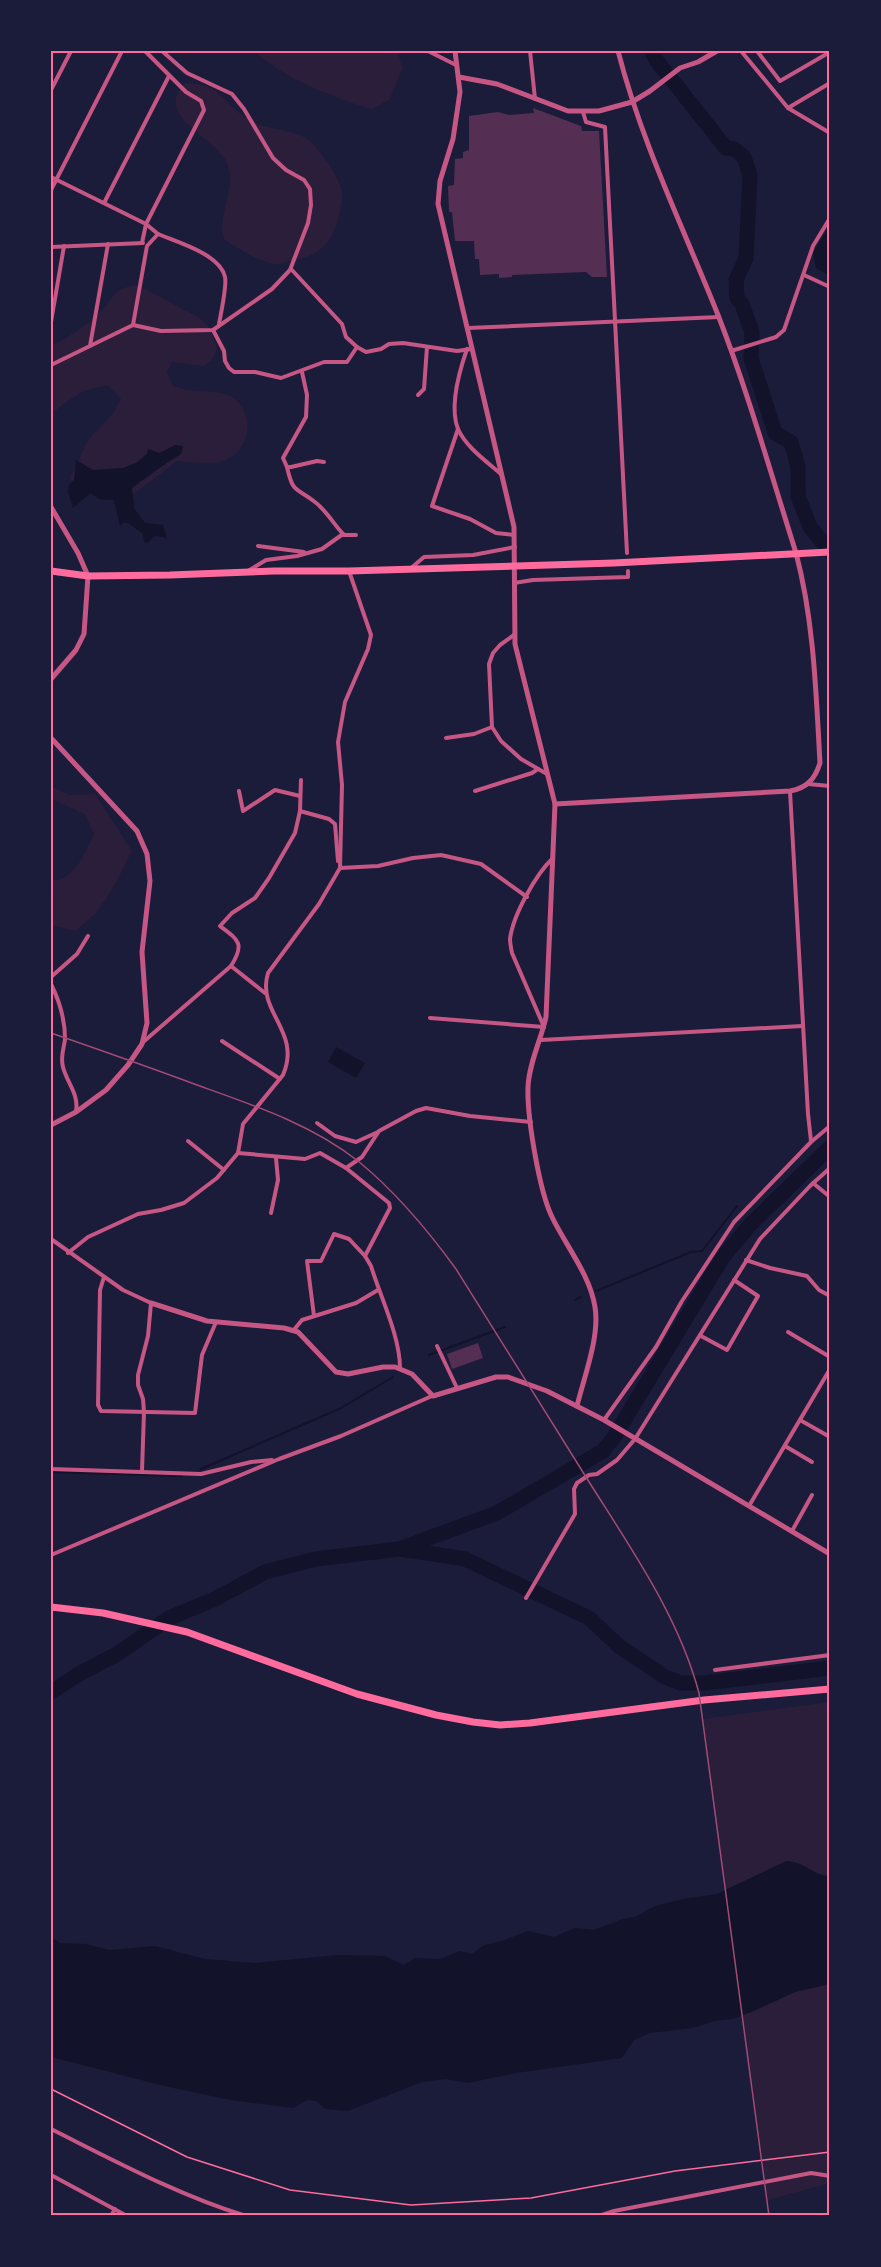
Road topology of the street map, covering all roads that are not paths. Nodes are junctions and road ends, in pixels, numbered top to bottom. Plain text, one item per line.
1 (71, 51) edge
2 (123, 51) edge
3 (145, 51) edge
4 (162, 51) edge
5 (428, 51) edge
6 (454, 51) edge
7 (530, 51) edge
8 (618, 51) edge
9 (717, 51) edge
10 (741, 51) edge
11 (757, 51) edge
12 (830, 52) edge
13 (457, 65) junction
14 (169, 76) junction
15 (459, 77) junction
16 (830, 83) edge
17 (51, 90) edge
18 (535, 100) junction
19 (632, 102) junction
20 (788, 108) junction
21 (583, 112) junction
22 (830, 133) edge
23 (51, 177) edge
24 (56, 179) junction
25 (51, 190) edge
26 (104, 203) junction
27 (830, 218) edge
28 (146, 224) junction
29 (158, 234) junction
30 (108, 244) junction
31 (144, 244) junction
32 (64, 246) junction
33 (51, 247) edge
34 (291, 269) junction
35 (804, 275) junction
36 (830, 287) edge
37 (719, 317) junction
38 (614, 321) junction
39 (51, 322) edge
40 (133, 325) junction
41 (219, 325) junction
42 (466, 328) junction
43 (213, 330) junction
44 (90, 346) junction
45 (357, 347) junction
46 (427, 347) junction
47 (469, 349) junction
48 (731, 351) junction
49 (51, 365) edge
50 (302, 372) junction
51 (418, 395) dead end
52 (459, 429) junction
53 (324, 462) dead end
54 (288, 467) junction
55 (501, 475) junction
56 (51, 507) edge
57 (343, 534) junction
58 (356, 535) dead end
59 (514, 535) junction
60 (258, 546) dead end
61 (515, 547) junction
62 (830, 552) edge
63 (307, 553) junction
64 (796, 553) junction
65 (627, 554) dead end
66 (409, 569) junction
67 (628, 570) dead end
68 (51, 571) edge
69 (349, 571) junction
70 (247, 572) junction
71 (88, 576) junction
72 (514, 583) junction
73 (514, 635) junction
74 (51, 679) edge
75 (492, 728) junction
76 (51, 738) edge
77 (446, 738) dead end
78 (538, 769) junction
79 (548, 775) junction
80 (301, 780) dead end
81 (808, 784) junction
82 (830, 786) edge
83 (475, 790) dead end
84 (239, 791) dead end
85 (790, 791) junction
86 (300, 796) junction
87 (555, 804) junction
88 (300, 811) junction
89 (553, 857) junction
90 (339, 868) junction
91 (527, 897) junction
92 (88, 936) dead end
93 (231, 966) junction
94 (51, 977) edge
95 (51, 984) edge
96 (265, 993) junction
97 (430, 1018) dead end
98 (802, 1026) junction
99 (544, 1028) junction
100 (541, 1040) junction
101 (222, 1041) dead end
102 (142, 1044) junction
103 (280, 1079) junction
104 (76, 1112) junction
105 (531, 1122) junction
106 (317, 1123) dead end
107 (51, 1125) edge
108 (830, 1126) edge
109 (379, 1131) junction
110 (188, 1141) dead end
111 (811, 1142) junction
112 (238, 1153) junction
113 (276, 1157) junction
114 (346, 1168) junction
115 (830, 1168) edge
116 (224, 1170) junction
117 (813, 1184) junction
118 (830, 1197) edge
119 (271, 1213) dead end
120 (51, 1239) edge
121 (68, 1253) junction
122 (365, 1256) junction
123 (746, 1260) junction
124 (104, 1277) junction
125 (734, 1280) junction
126 (378, 1290) junction
127 (830, 1296) edge
128 (151, 1303) junction
129 (314, 1316) junction
130 (216, 1322) junction
131 (293, 1331) junction
132 (788, 1332) dead end
133 (701, 1336) junction
134 (439, 1350) dead end
135 (830, 1357) edge
136 (400, 1368) junction
137 (830, 1369) edge
138 (457, 1388) junction
139 (433, 1396) junction
140 (578, 1406) junction
141 (144, 1412) junction
142 (604, 1420) junction
143 (800, 1420) junction
144 (830, 1437) edge
145 (635, 1440) junction
146 (784, 1446) junction
147 (279, 1459) junction
148 (812, 1462) dead end
149 (51, 1469) edge
150 (142, 1471) junction
151 (812, 1495) dead end
152 (748, 1507) junction
153 (791, 1532) junction
154 (830, 1554) edge
155 (51, 1555) edge
156 (526, 1598) dead end
157 (51, 1607) edge
158 (830, 1655) edge
159 (715, 1670) dead end
160 (830, 1689) edge
161 (51, 2129) edge
162 (51, 2175) edge
163 (830, 2176) edge
164 (115, 2209) junction
165 (111, 2216) edge
166 (127, 2216) edge
167 (246, 2216) edge
168 (599, 2216) edge

1 - 17 street
2 - 24 street
3 - 14 street
4 - 34 street
5 - 13 street
6 - 13 street
7 - 18 street
8 - 19 street
9 - 19 street
10 - 20 street
11 - 12 street
13 - 15 street
14 - 26 street
14 - 28 street
15 - 18 street
15 - 42 street
16 - 20 street
18 - 21 street
19 - 21 street
19 - 37 street
20 - 22 street
21 - 38 street
23 - 24 street
24 - 25 street
24 - 26 street
26 - 28 street
27 - 35 street
28 - 29 street
28 - 31 street
29 - 31 street
29 - 41 street
30 - 31 street
30 - 32 street
30 - 44 street
31 - 40 street
32 - 33 street
32 - 39 street
34 - 41 street
34 - 45 street
35 - 36 street
35 - 48 street
37 - 38 street
37 - 48 street
38 - 42 street
38 - 65 street
40 - 43 street
40 - 44 street
41 - 43 street
42 - 47 street
43 - 50 street
44 - 49 street
45 - 46 street
45 - 50 street
46 - 47 street
46 - 51 street
47 - 52 street
47 - 55 street
48 - 64 street
50 - 54 street
52 - 55 street
52 - 59 street
53 - 54 street
54 - 57 street
55 - 59 street
56 - 71 street
57 - 58 street
57 - 63 street
59 - 61 street
60 - 63 street
61 - 66 street
61 - 72 street
62 - 64 main road
63 - 70 street
64 - 66 main road
64 - 81 street
66 - 69 main road
67 - 72 street
68 - 71 main road
69 - 70 main road
69 - 90 street
70 - 71 main road
71 - 74 street
72 - 73 street
73 - 75 street
73 - 79 street
75 - 77 street
75 - 78 street
76 - 102 street
78 - 79 street
78 - 83 street
79 - 87 street
80 - 86 street
81 - 82 street
81 - 85 street
84 - 86 street
85 - 87 street
85 - 98 street
86 - 88 street
87 - 89 street
88 - 90 street
88 - 93 street
89 - 91 street
89 - 99 street
90 - 91 street
90 - 96 street
91 - 99 street
92 - 94 street
93 - 96 street
93 - 102 street
95 - 104 street
96 - 103 street
97 - 99 street
98 - 100 street
98 - 111 street
99 - 100 street
100 - 105 street
101 - 103 street
102 - 104 street
103 - 112 street
104 - 107 street
105 - 109 street
105 - 140 street
106 - 109 street
108 - 111 street
109 - 114 street
110 - 116 street
111 - 142 street
112 - 113 street
112 - 116 street
113 - 114 street
113 - 119 street
114 - 122 street
115 - 117 street
116 - 121 street
117 - 118 street
117 - 123 street
120 - 121 street
121 - 124 street
122 - 126 street
122 - 129 street
123 - 125 street
123 - 127 street
124 - 128 street
124 - 141 street
125 - 133 street
125 - 133 street
126 - 129 street
126 - 136 street
128 - 130 street
128 - 141 street
129 - 131 street
130 - 131 street
130 - 141 street
131 - 136 street
132 - 135 street
133 - 145 street
134 - 138 street
136 - 139 street
137 - 143 street
138 - 139 street
138 - 140 street
139 - 147 street
140 - 142 street
141 - 150 street
142 - 145 street
143 - 144 street
143 - 146 street
145 - 152 street
145 - 156 street
146 - 148 street
146 - 152 street
147 - 150 street
147 - 155 street
149 - 150 street
151 - 153 street
152 - 153 street
153 - 154 street
157 - 160 main road
158 - 159 street
161 - 167 street
162 - 164 street
163 - 168 street
164 - 165 street
164 - 166 street

